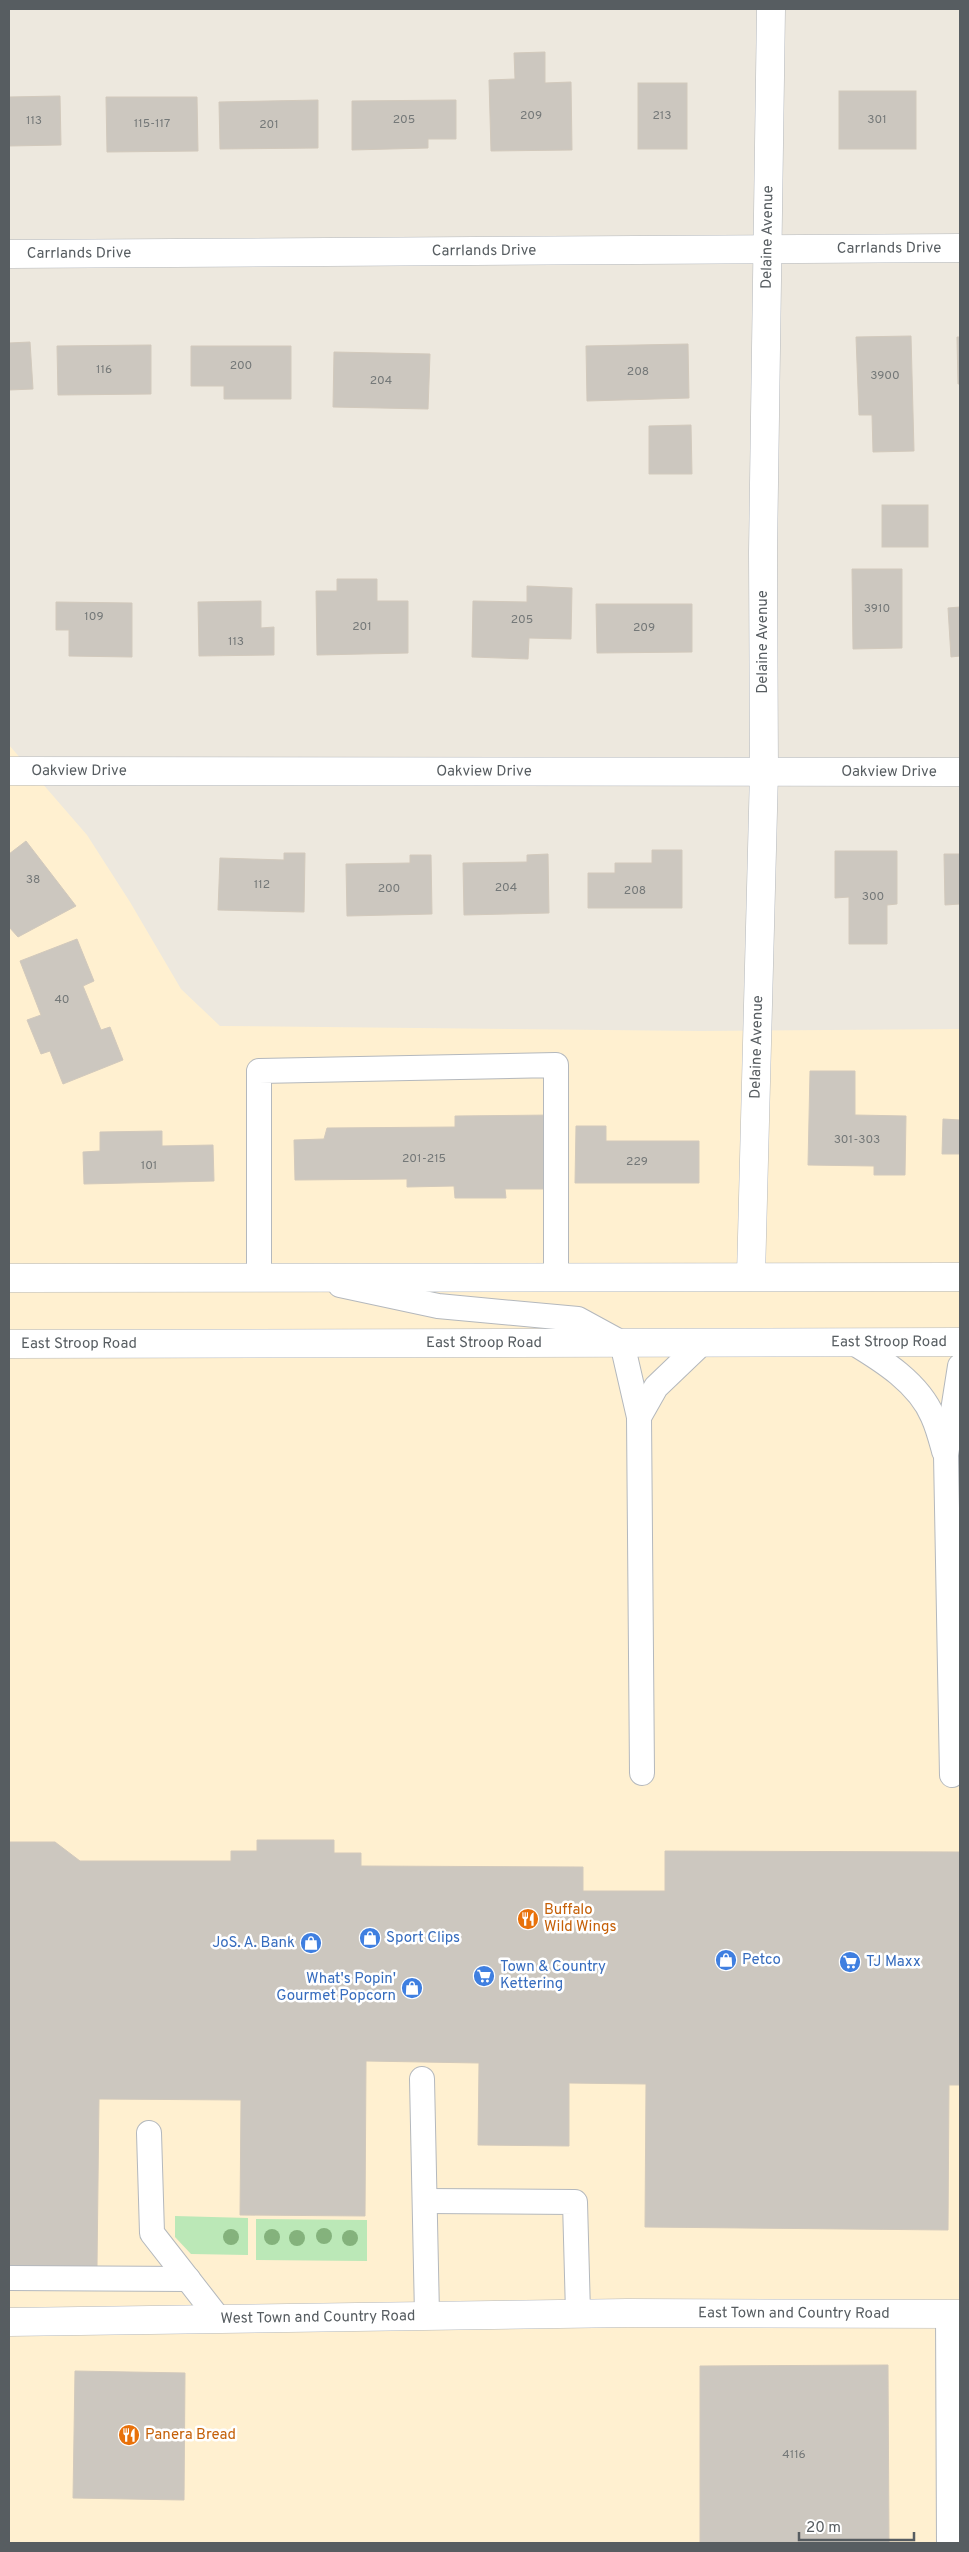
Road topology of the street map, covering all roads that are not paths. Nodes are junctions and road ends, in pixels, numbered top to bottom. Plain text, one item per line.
1 (771, 9) edge
2 (960, 248) edge
3 (768, 249) junction
4 (9, 254) edge
5 (9, 771) edge
6 (764, 772) junction
7 (960, 772) edge
8 (751, 1276) junction
9 (260, 1277) junction
10 (556, 1277) junction
11 (960, 1277) edge
12 (9, 1278) edge
13 (305, 1278) junction
14 (702, 1342) junction
15 (852, 1342) junction
16 (960, 1342) edge
17 (622, 1343) junction
18 (9, 1344) edge
19 (960, 1366) edge
20 (639, 1417) junction
21 (946, 1455) junction
22 (642, 1773) dead end
23 (952, 1775) dead end
24 (422, 2079) dead end
25 (149, 2133) dead end
26 (425, 2201) junction
27 (9, 2278) edge
28 (188, 2279) junction
29 (578, 2313) junction
30 (627, 2313) joint
31 (954, 2314) edge
32 (427, 2315) junction
33 (219, 2319) junction
34 (9, 2322) edge
35 (955, 2515) edge
36 (949, 2543) edge

1 - 3 street, Delaine Avenue
2 - 3 street, Carrlands Drive
3 - 4 street, Carrlands Drive
3 - 6 street, Delaine Avenue
5 - 6 street, Oakview Drive
6 - 7 street, Oakview Drive
6 - 8 street, Delaine Avenue
8 - 10 street
8 - 11 street
9 - 10 lane
9 - 12 street
9 - 13 street
10 - 13 street
13 - 17 lane
14 - 15 street, East Stroop Road
14 - 17 street, East Stroop Road
14 - 20 lane
15 - 16 street, East Stroop Road
15 - 21 lane
17 - 18 street, East Stroop Road
17 - 20 lane
19 - 21 lane
20 - 22 lane
21 - 23 lane
24 - 26 lane
25 - 28 lane
26 - 29 lane
26 - 32 lane
27 - 28 lane
28 - 33 lane
29 - 30 street, West Town and Country Road
29 - 32 street, West Town and Country Road
30 - 31 street, East Town and Country Road
31 - 35 lane
32 - 33 street, West Town and Country Road
33 - 34 street, West Town and Country Road
35 - 36 lane

